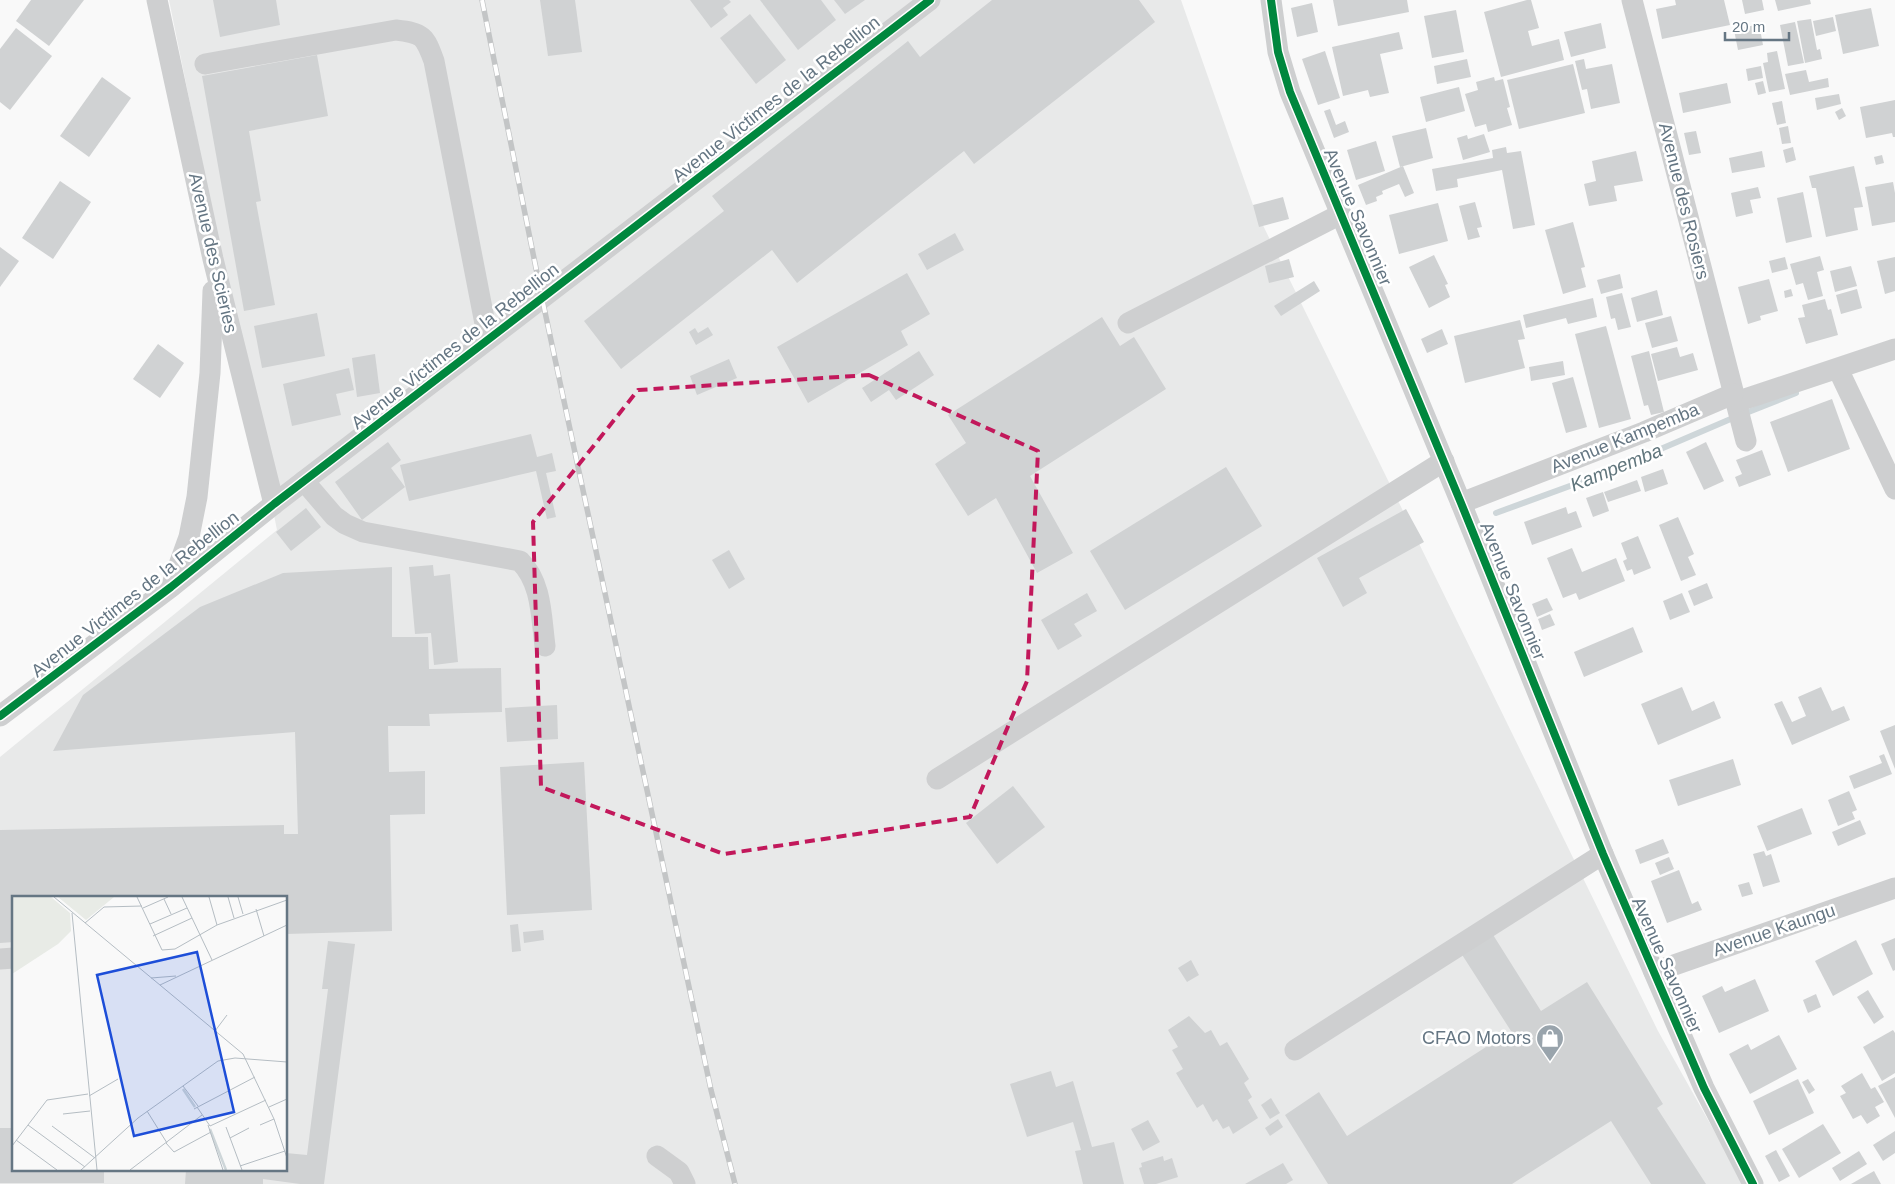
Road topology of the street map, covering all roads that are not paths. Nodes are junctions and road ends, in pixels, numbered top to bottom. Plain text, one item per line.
1 (157, 0) edge
2 (929, 0) edge
3 (1271, 0) edge
4 (1632, 0) edge
5 (205, 64) dead end
6 (1341, 214) junction
7 (213, 259) junction
8 (1128, 323) dead end
9 (488, 339) junction
10 (1895, 349) edge
11 (1842, 378) junction
12 (1740, 416) junction
13 (1444, 460) junction
14 (304, 481) junction
15 (1895, 489) edge
16 (1461, 503) junction
17 (274, 504) junction
18 (171, 587) junction
19 (545, 646) dead end
20 (0, 716) edge
21 (937, 779) dead end
22 (1602, 854) junction
23 (1895, 888) edge
24 (1654, 972) junction
25 (1295, 1050) dead end
26 (657, 1156) dead end
27 (685, 1184) edge
28 (1753, 1184) edge

1 - 7 street, Avenue des Scieries
2 - 9 street, Avenue Victimes de la Rebellion
3 - 6 street, Avenue Savonnier
4 - 12 street, Avenue des Rosiers
5 - 9 street
6 - 8 street
6 - 13 street, Avenue Savonnier
7 - 17 street, Avenue des Scieries
7 - 18 street
9 - 14 street, Avenue Victimes de la Rebellion
10 - 11 street, Avenue Kampemba
11 - 12 street, Avenue Kampemba
11 - 15 street
12 - 16 street, Avenue Kampemba
13 - 16 street, Avenue Savonnier
13 - 21 street
14 - 17 street, Avenue Victimes de la Rebellion
14 - 19 street
16 - 22 street, Avenue Savonnier
17 - 18 street, Avenue Victimes de la Rebellion
18 - 20 street, Avenue Victimes de la Rebellion
22 - 24 street, Avenue Savonnier
22 - 25 street
23 - 24 street, Avenue Kaungu
24 - 28 street, Avenue Savonnier
26 - 27 street

